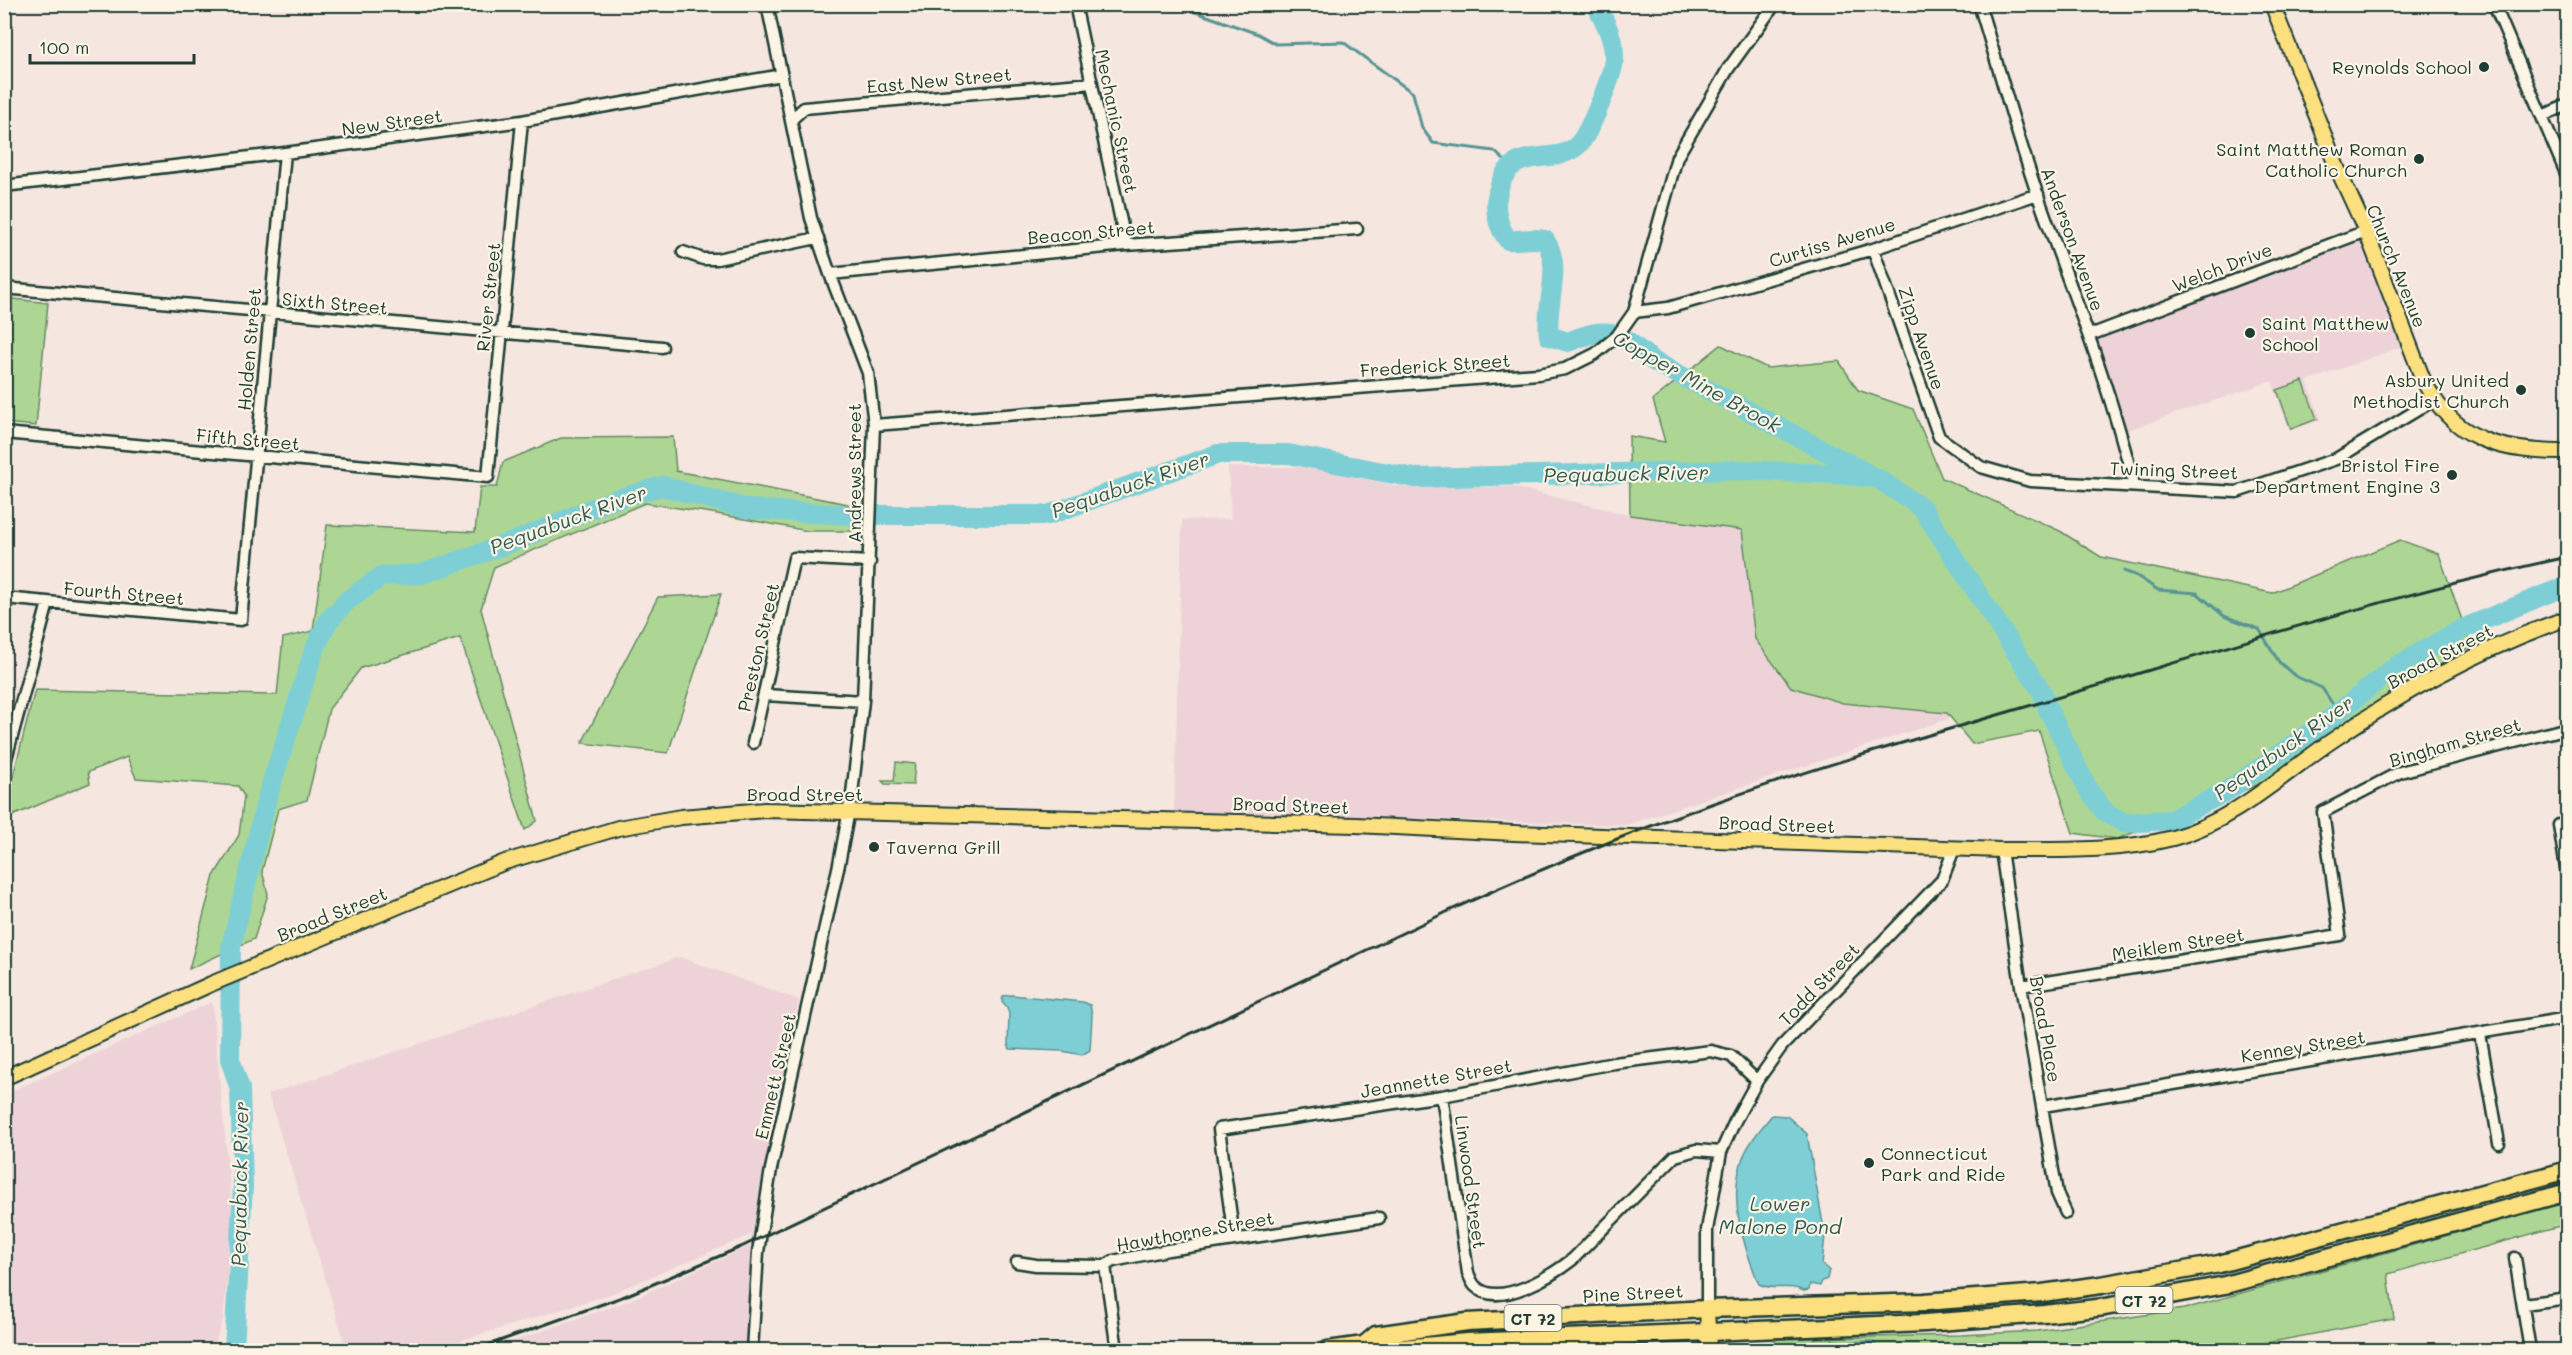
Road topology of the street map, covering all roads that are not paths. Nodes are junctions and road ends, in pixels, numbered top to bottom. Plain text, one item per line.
1 (767, 4) edge
2 (1075, 4) edge
3 (1775, 4) edge
4 (1979, 4) edge
5 (2272, 4) edge
6 (2494, 4) edge
7 (782, 75) junction
8 (1092, 84) junction
9 (2568, 105) edge
10 (2542, 116) junction
11 (792, 119) junction
12 (522, 121) junction
13 (285, 153) junction
14 (2568, 178) edge
15 (4, 186) edge
16 (2037, 194) junction
17 (1357, 229) dead end
18 (2366, 231) junction
19 (817, 238) junction
20 (1126, 245) junction
21 (1873, 249) junction
22 (683, 252) dead end
23 (830, 274) junction
24 (4, 288) edge
25 (1634, 312) junction
26 (268, 314) junction
27 (501, 334) junction
28 (2090, 334) junction
29 (662, 347) dead end
30 (2434, 400) junction
31 (874, 425) junction
32 (4, 433) edge
33 (1939, 437) joint
34 (2568, 452) edge
35 (256, 456) junction
36 (488, 477) joint
37 (2134, 485) junction
38 (870, 562) junction
39 (4, 598) edge
40 (48, 603) junction
41 (2568, 618) edge
42 (241, 620) joint
43 (765, 696) junction
44 (863, 700) junction
45 (2568, 728) edge
46 (753, 743) dead end
47 (4, 766) edge
48 (848, 812) junction
49 (2559, 825) dead end
50 (1954, 849) junction
51 (2001, 850) junction
52 (2568, 880) edge
53 (2340, 935) joint
54 (2021, 986) junction
55 (2568, 1018) edge
56 (2480, 1034) junction
57 (4, 1077) edge
58 (1756, 1081) junction
59 (1442, 1096) junction
60 (2043, 1106) junction
61 (2499, 1143) dead end
62 (1721, 1152) junction
63 (2568, 1170) edge
64 (2568, 1192) edge
65 (2066, 1213) dead end
66 (1379, 1218) dead end
67 (1234, 1238) junction
68 (2515, 1258) dead end
69 (1017, 1262) dead end
70 (1105, 1266) junction
71 (2568, 1298) edge
72 (2524, 1304) junction
73 (1707, 1310) junction
74 (1708, 1332) junction
75 (1374, 1349) edge
76 (752, 1350) edge
77 (1118, 1350) edge
78 (1328, 1350) edge
79 (1709, 1350) edge
80 (2530, 1350) edge

1 - 7 street, Andrews Street
2 - 8 street, Mechanic Street
3 - 25 street, Frederick Street
4 - 16 street, Anderson Avenue
5 - 18 main road, Church Avenue
6 - 10 street
7 - 11 street, Andrews Street
7 - 12 street, New Street
8 - 11 street, East New Street
8 - 20 street, Mechanic Street
9 - 10 street
10 - 14 street
11 - 19 street, Andrews Street
12 - 13 street, New Street
12 - 27 street, River Street
13 - 15 street, New Street
13 - 26 street, Holden Street
16 - 21 street, Curtiss Avenue
16 - 28 street, Anderson Avenue
17 - 20 street, Beacon Street
18 - 28 street, Welch Drive
18 - 30 main road, Church Avenue
19 - 22 street
19 - 23 street, Andrews Street
20 - 23 street, Beacon Street
21 - 25 street, Curtiss Avenue
21 - 33 street, Zipp Avenue
23 - 31 street, Andrews Street
24 - 26 street, Sixth Street
25 - 31 street, Frederick Street
26 - 27 street, Sixth Street
26 - 35 street, Holden Street
27 - 29 street, Sixth Street
27 - 36 street, River Street
28 - 37 street, Anderson Avenue
30 - 34 main road, Church Avenue
30 - 37 street, Twining Street
31 - 38 street, Andrews Street
32 - 35 street, Fifth Street
33 - 37 street, Twining Street
35 - 36 street, Fifth Street
35 - 42 street, Holden Street
38 - 43 street, Preston Street
38 - 44 street, Andrews Street
39 - 40 street, Fourth Street
40 - 42 street, Fourth Street
40 - 47 street
41 - 51 main road, Broad Street
43 - 44 street
43 - 46 street, Preston Street
44 - 48 street, Andrews Street
45 - 53 street, Bingham Street
48 - 50 main road, Broad Street
48 - 57 main road, Broad Street
48 - 76 street, Emmett Street
49 - 52 street
50 - 51 main road, Broad Street
50 - 58 street, Todd Street
51 - 54 street, Broad Place
53 - 54 street, Meiklem Street
54 - 60 street, Broad Place
55 - 56 street, Kenney Street
56 - 60 street, Kenney Street
56 - 61 street
58 - 59 street, Jeannette Street
58 - 62 street, Todd Street
59 - 62 street, Linwood Street
59 - 67 street, Jeannette Street
60 - 65 street, Broad Place
62 - 73 street, Todd Street
63 - 73 highway, CT 72
64 - 74 highway, CT 72
66 - 67 street, Hawthorne Street
67 - 70 street, Hawthorne Street
68 - 72 street
69 - 70 street, Hawthorne Street
70 - 77 street
71 - 72 street
72 - 80 street
73 - 74 main road, Pine Street
73 - 75 highway, Pine Street / CT 72
74 - 75 highway, Pine Street / CT 72
74 - 79 main road, Pine Street
75 - 78 highway, Pine Street / CT 72

